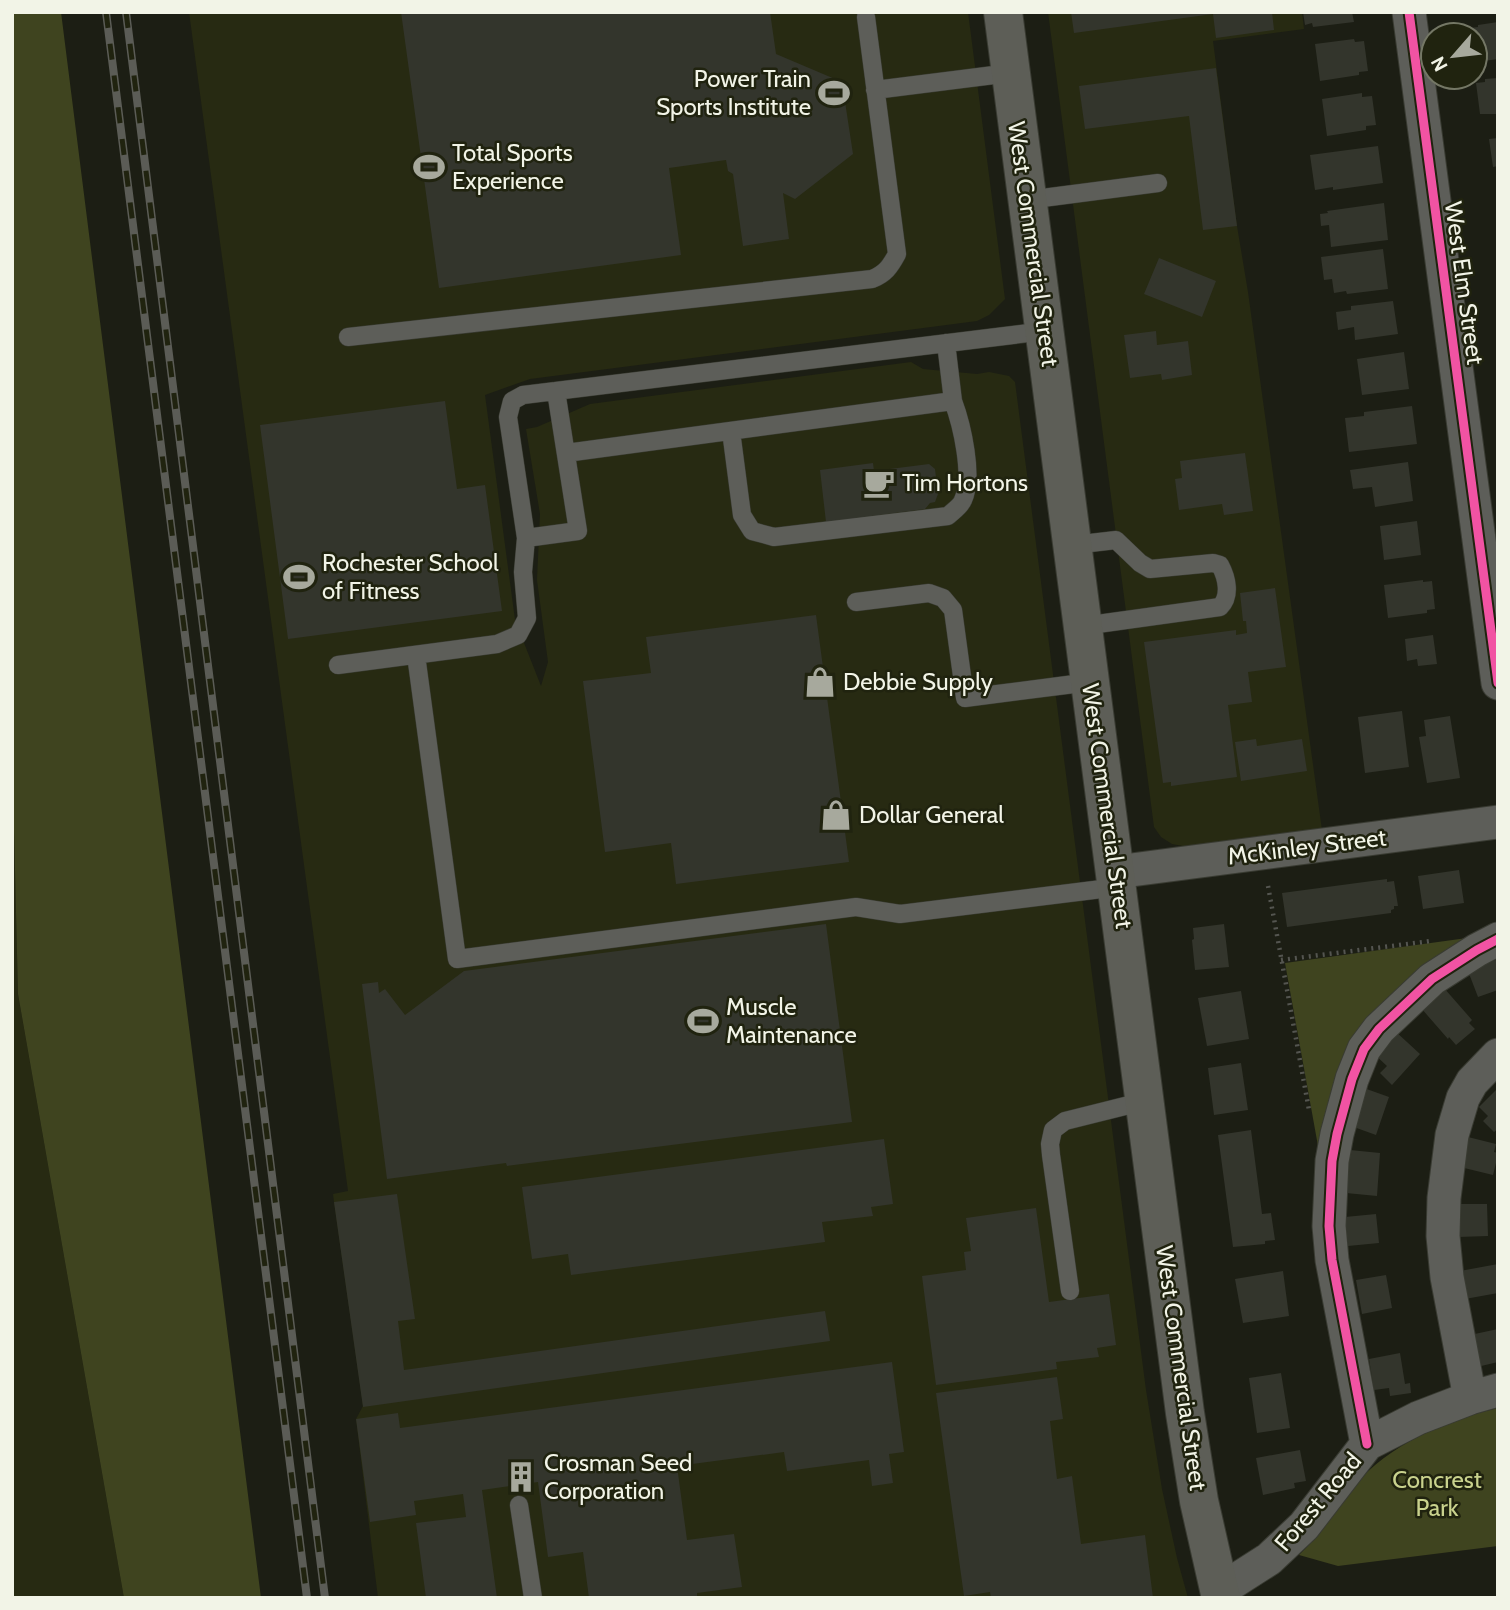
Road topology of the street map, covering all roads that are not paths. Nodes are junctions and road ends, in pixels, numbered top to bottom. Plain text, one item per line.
1 (1003, 12) edge
2 (1409, 12) edge
3 (866, 17) dead end
4 (1010, 73) junction
5 (875, 90) junction
6 (1158, 183) dead end
7 (1027, 200) junction
8 (1045, 331) junction
9 (348, 337) dead end
10 (946, 343) junction
11 (556, 391) junction
12 (953, 401) junction
13 (731, 431) junction
14 (566, 453) junction
15 (526, 538) junction
16 (1073, 545) junction
17 (856, 602) dead end
18 (1083, 626) junction
19 (416, 655) junction
20 (338, 665) dead end
21 (1090, 682) junction
22 (1498, 683) edge
23 (1498, 822) edge
24 (1117, 880) junction
25 (1498, 939) edge
26 (1498, 1055) edge
27 (1145, 1101) junction
28 (1070, 1291) dead end
29 (1484, 1394) edge
30 (1367, 1444) junction
31 (519, 1505) dead end
32 (1220, 1594) edge
33 (533, 1598) edge

1 - 4 main road, West Commercial Street
2 - 22 street, West Elm Street
3 - 5 lane
4 - 5 lane
4 - 7 main road, West Commercial Street
5 - 9 lane
6 - 7 lane
7 - 8 main road, West Commercial Street
8 - 10 lane
8 - 16 main road, West Commercial Street
10 - 11 lane
10 - 12 lane
11 - 14 lane
11 - 15 lane
12 - 13 lane
12 - 13 lane
13 - 14 lane
14 - 15 lane
15 - 19 lane
16 - 18 main road, West Commercial Street
16 - 18 lane
17 - 21 lane
18 - 21 main road, West Commercial Street
19 - 20 lane
19 - 24 lane
21 - 24 main road, West Commercial Street
23 - 24 street, McKinley Street
24 - 27 main road, West Commercial Street
25 - 30 street
26 - 29 street
27 - 28 lane
27 - 32 main road, West Commercial Street
29 - 30 street, Forest Road
30 - 32 street, Forest Road
31 - 33 lane

